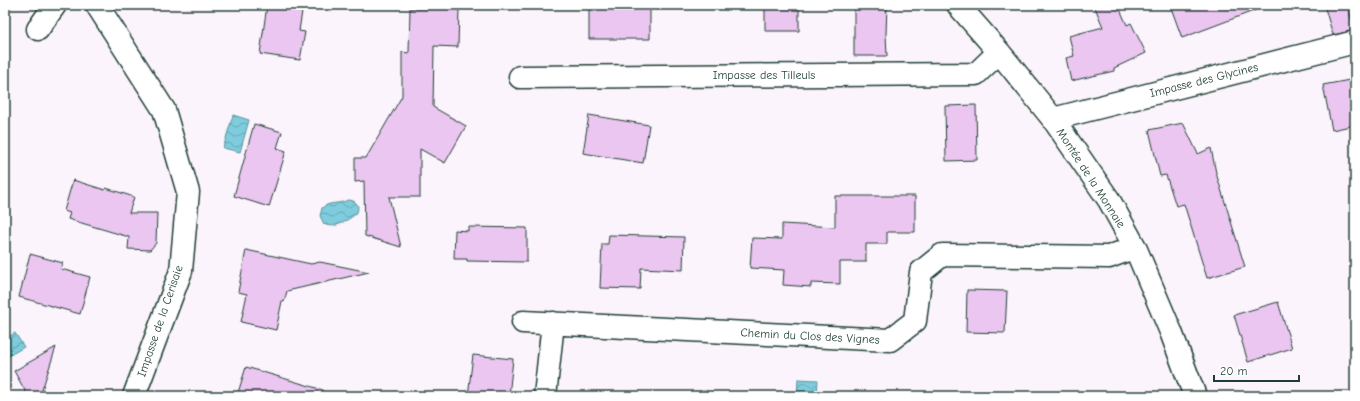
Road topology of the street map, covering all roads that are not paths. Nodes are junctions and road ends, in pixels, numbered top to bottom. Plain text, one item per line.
1 (55, 5) edge
2 (97, 5) edge
3 (958, 5) edge
4 (38, 29) dead end
5 (1355, 42) edge
6 (999, 52) junction
7 (520, 76) dead end
8 (1053, 119) junction
9 (1135, 247) junction
10 (524, 322) dead end
11 (553, 323) junction
12 (134, 396) edge
13 (545, 396) edge
14 (1195, 396) edge

1 - 4 street
2 - 12 street, Impasse de la Cerisaie
3 - 6 street, Montée de la Monnaie
5 - 8 street, Impasse des Glycines
6 - 7 street, Impasse des Tilleuls
6 - 8 street, Montée de la Monnaie
8 - 9 street, Montée de la Monnaie
9 - 11 street, Chemin du Clos des Vignes
9 - 14 street, Montée de la Monnaie
10 - 11 street, Chemin du Clos des Vignes
11 - 13 street

